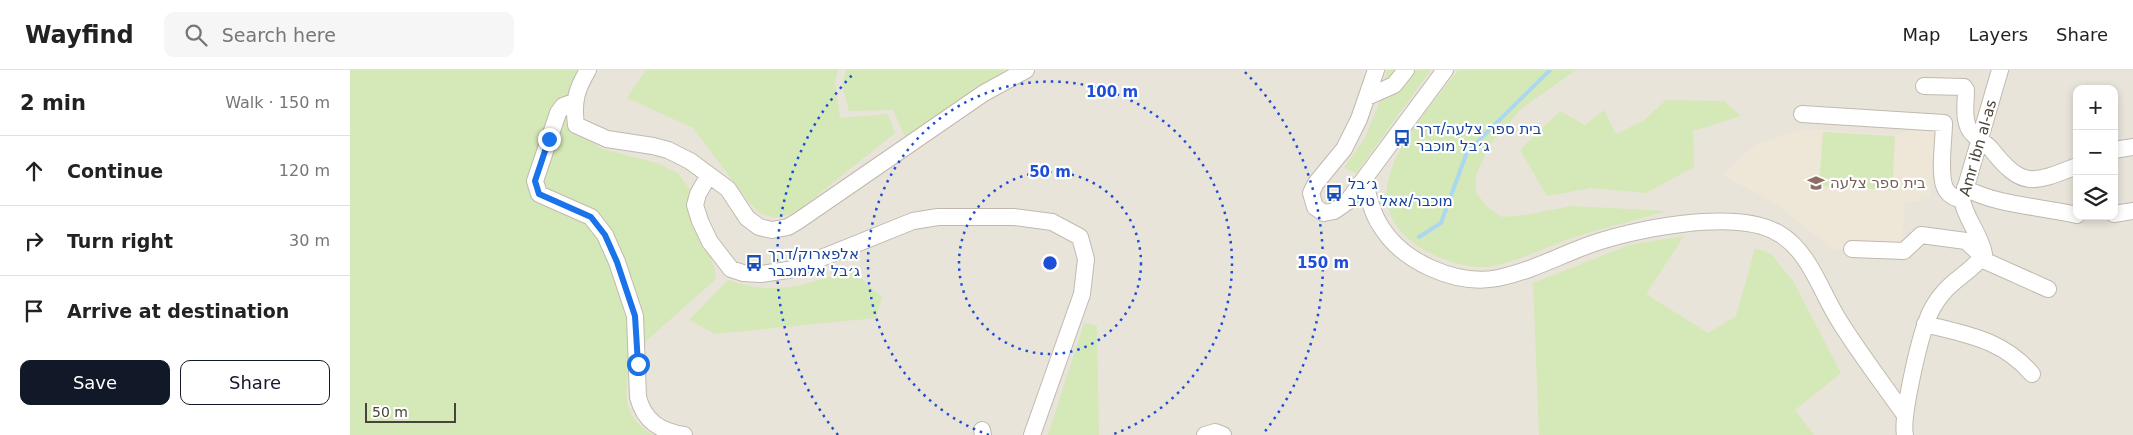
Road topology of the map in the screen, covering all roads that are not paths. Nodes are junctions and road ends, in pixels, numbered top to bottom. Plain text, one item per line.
1 (588, 70) edge
2 (1026, 70) edge
3 (1376, 70) edge
4 (1406, 70) edge
5 (1444, 70) edge
6 (2000, 70) edge
7 (1924, 86) dead end
8 (1367, 97) junction
9 (574, 102) junction
10 (1802, 114) dead end
11 (1980, 139) junction
12 (2133, 147) edge
13 (2118, 149) edge
14 (2073, 167) edge
15 (709, 175) junction
16 (1364, 178) junction
17 (1963, 194) junction
18 (2133, 211) edge
19 (2118, 213) edge
20 (2073, 214) edge
21 (1852, 249) dead end
22 (1981, 258) junction
23 (2048, 289) dead end
24 (1925, 324) junction
25 (2032, 374) dead end
26 (1905, 415) junction
27 (1199, 433) edge
28 (684, 435) edge
29 (1032, 435) edge
30 (1223, 435) edge
31 (1905, 435) edge

1 - 9 street
2 - 15 street
3 - 8 street
4 - 8 street
5 - 16 street
6 - 11 street, Amr ibn al-as
7 - 11 street
8 - 16 street
9 - 15 street
9 - 28 street
10 - 17 street
11 - 14 street
11 - 17 street, Amr ibn al-as
12 - 13 street
15 - 29 street
16 - 26 street
17 - 20 street
17 - 22 street, Amr ibn al-as
18 - 19 street
21 - 22 street
22 - 23 street
22 - 24 street
24 - 25 street
24 - 26 street
26 - 31 street
27 - 30 street

